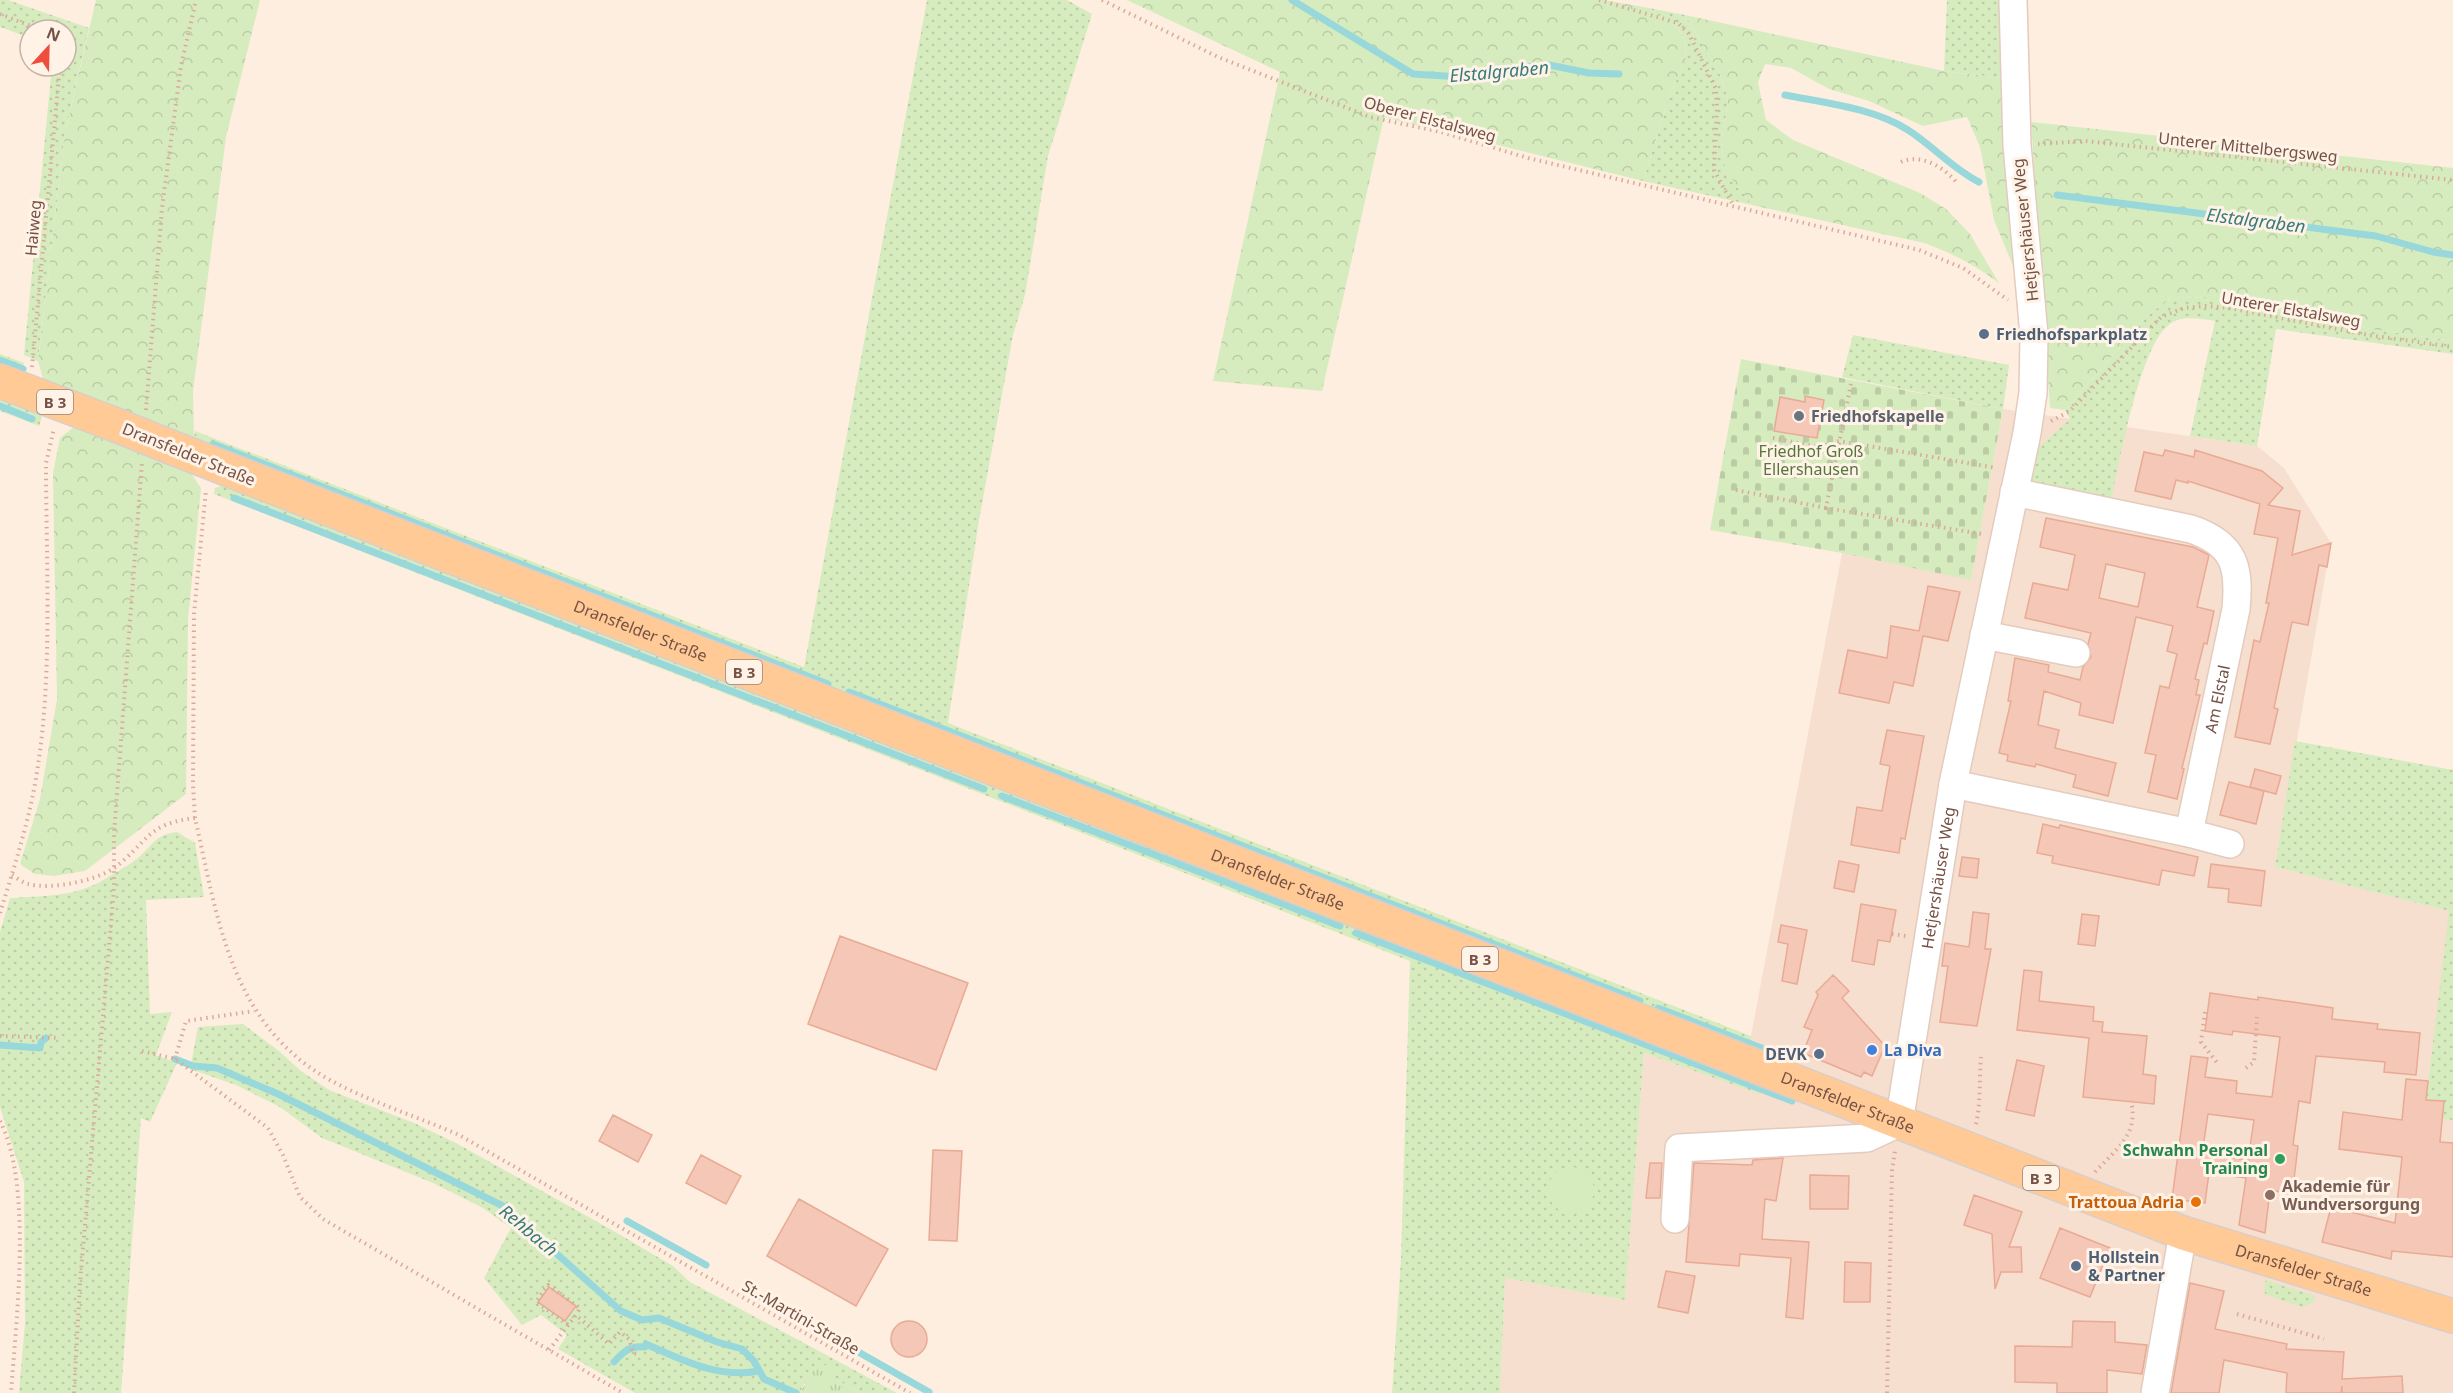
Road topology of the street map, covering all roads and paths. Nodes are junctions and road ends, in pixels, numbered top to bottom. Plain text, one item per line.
1 (196, 0) edge
2 (1102, 0) edge
3 (1599, 0) edge
4 (2013, 0) edge
5 (0, 14) edge
6 (18, 21) edge
7 (58, 78) edge
8 (2041, 144) dead end
9 (1901, 162) dead end
10 (2453, 180) edge
11 (1956, 182) dead end
12 (1733, 206) junction
13 (2015, 306) dead end
14 (2453, 347) edge
15 (1851, 384) dead end
16 (15, 387) edge
17 (60, 404) junction
18 (146, 409) dead end
19 (2026, 433) junction
20 (1773, 438) dead end
21 (1839, 441) junction
22 (141, 464) dead end
23 (214, 464) junction
24 (2016, 482) junction
25 (1736, 490) dead end
26 (1826, 508) junction
27 (2004, 538) junction
28 (1984, 635) junction
29 (2076, 653) dead end
30 (1953, 784) junction
31 (195, 818) junction
32 (2189, 833) junction
33 (2230, 844) dead end
34 (114, 868) junction
35 (12, 875) junction
36 (0, 913) edge
37 (254, 1011) junction
38 (2205, 1012) dead end
39 (2257, 1017) dead end
40 (0, 1036) edge
41 (60, 1038) dead end
42 (142, 1051) dead end
43 (1981, 1057) dead end
44 (175, 1059) junction
45 (2218, 1064) dead end
46 (2246, 1068) dead end
47 (2131, 1101) dead end
48 (0, 1121) edge
49 (1899, 1123) junction
50 (1974, 1134) dead end
51 (2089, 1179) dead end
52 (1675, 1220) dead end
53 (2183, 1233) junction
54 (2237, 1314) dead end
55 (576, 1315) junction
56 (2453, 1316) edge
57 (568, 1325) junction
58 (2324, 1339) dead end
59 (549, 1350) junction
60 (637, 1354) dead end
61 (11, 1393) edge
62 (74, 1393) edge
63 (623, 1393) edge
64 (910, 1393) edge
65 (1887, 1393) edge
66 (2155, 1393) edge

1 - 18 path
2 - 12 path, Oberer Elstalsweg
3 - 12 path
4 - 19 street, Hetjershäuser Weg
5 - 6 path
7 - 16 path, Haiweg
8 - 10 path, Unterer Mittelbergsweg
9 - 11 path
12 - 13 path, Oberer Elstalsweg
14 - 19 path, Unterer Elstalsweg
15 - 21 path
16 - 17 main road, B 3
17 - 23 main road, Dransfelder Straße / B 3, bridge
17 - 35 path
19 - 24 street, Hetjershäuser Weg
20 - 21 path
21 - 24 path
21 - 26 path
22 - 34 path
23 - 31 path, St.-Martini-Straße
23 - 49 main road, Dransfelder Straße / B 3
24 - 27 street, Hetjershäuser Weg
24 - 32 street, Am Elstal
25 - 26 path
26 - 27 path
27 - 28 street, Hetjershäuser Weg
28 - 29 street
28 - 30 street, Hetjershäuser Weg
30 - 32 street
30 - 49 street, Hetjershäuser Weg
31 - 34 path
31 - 37 path, St.-Martini-Straße
32 - 33 street
34 - 35 path
34 - 62 path
35 - 36 path
37 - 44 path
37 - 64 path, St.-Martini-Straße
38 - 45 path
39 - 46 path
40 - 41 path
42 - 44 path
43 - 50 path
44 - 59 path
47 - 51 path
48 - 61 path
49 - 52 street
49 - 53 main road, Dransfelder Straße / B 3
49 - 65 path
53 - 56 main road, Dransfelder Straße / B 3
53 - 66 street
54 - 58 path
55 - 57 path
55 - 57 path
55 - 60 path
57 - 59 path
59 - 63 path

